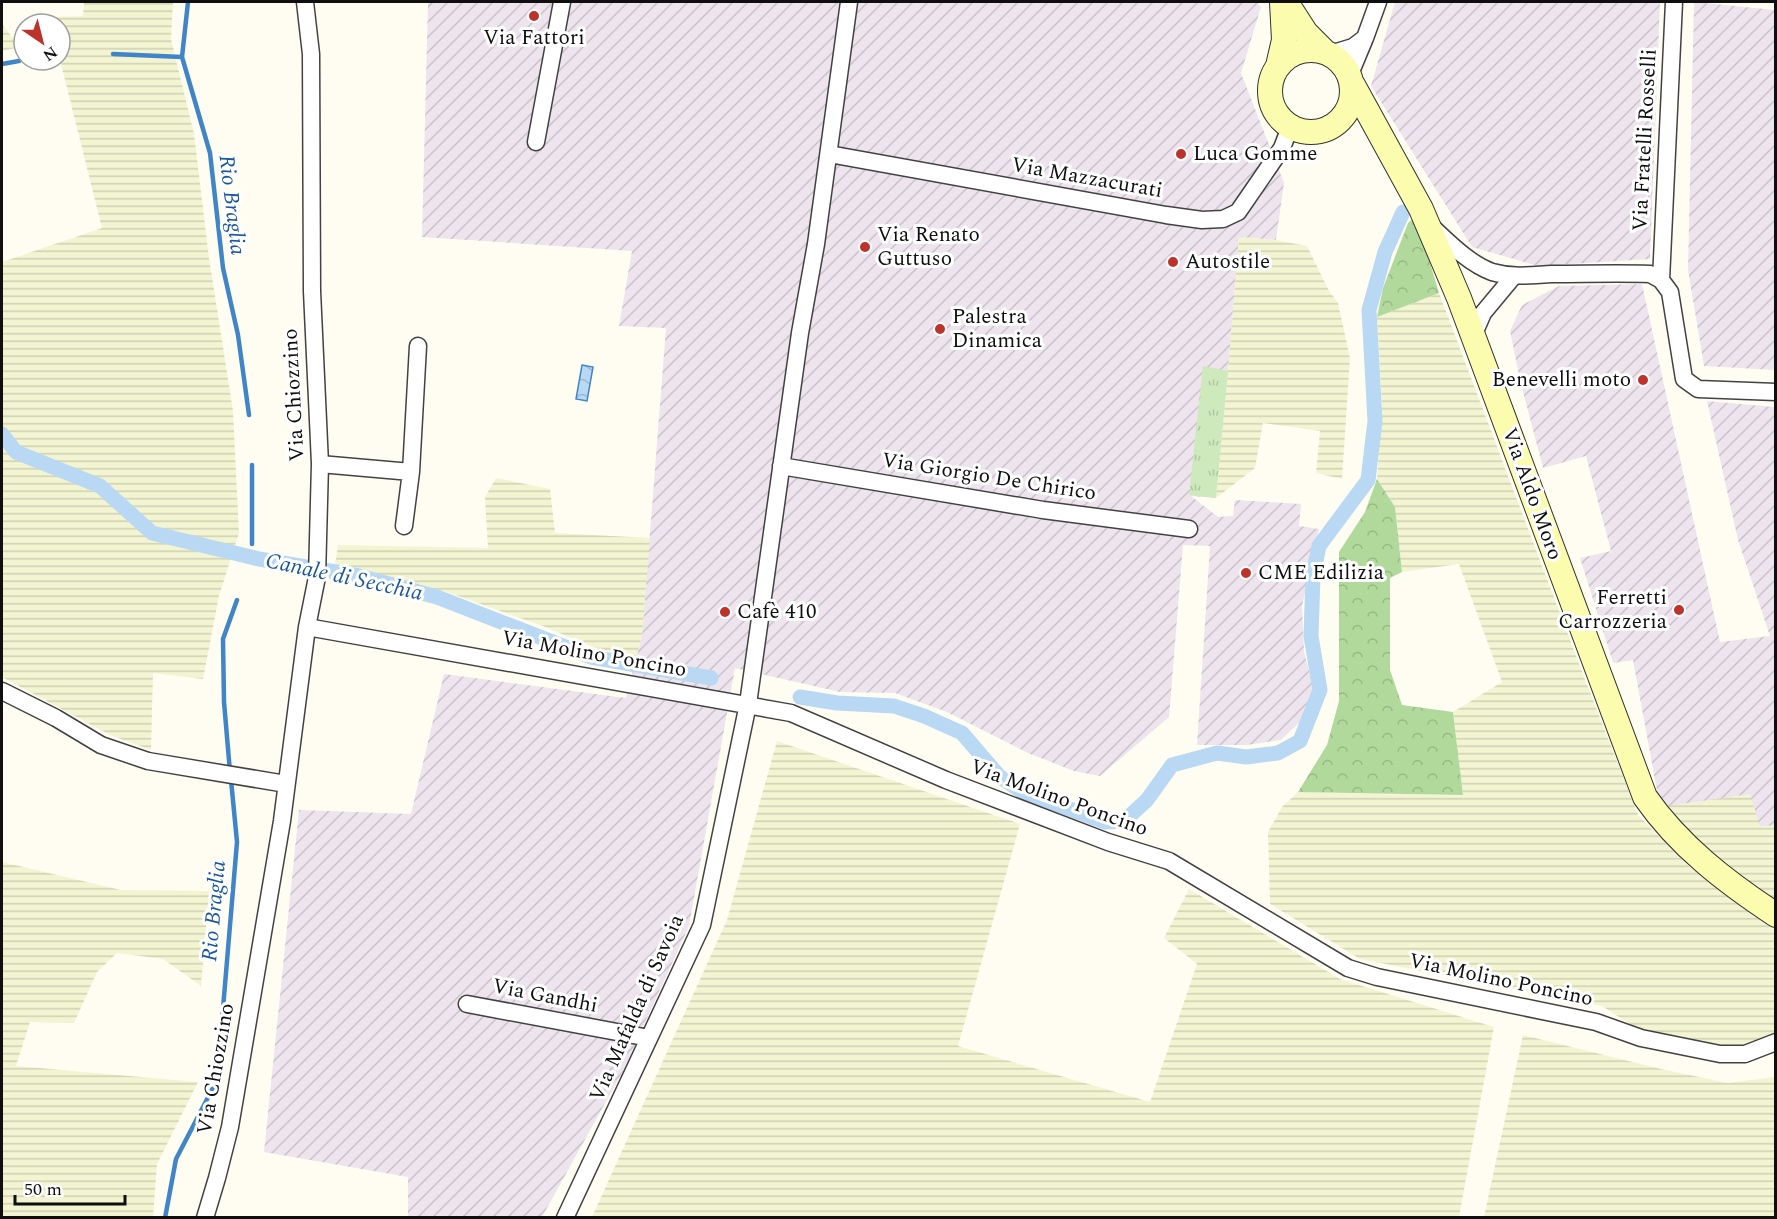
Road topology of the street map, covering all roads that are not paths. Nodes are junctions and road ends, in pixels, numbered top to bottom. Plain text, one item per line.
1 (305, 2) edge
2 (562, 2) edge
3 (849, 2) edge
4 (1284, 2) edge
5 (1378, 2) edge
6 (1674, 2) edge
7 (1365, 38) junction
8 (1327, 52) junction
9 (1278, 66) junction
10 (1351, 79) junction
11 (1341, 120) junction
12 (1290, 127) junction
13 (1378, 133) junction
14 (536, 142) dead end
15 (829, 154) junction
16 (1425, 216) junction
17 (1513, 277) junction
18 (1661, 280) junction
19 (1473, 336) junction
20 (418, 346) dead end
21 (1776, 392) edge
22 (320, 464) junction
23 (781, 466) junction
24 (411, 472) junction
25 (404, 526) dead end
26 (1189, 529) dead end
27 (307, 627) junction
28 (2, 691) edge
29 (748, 704) junction
30 (286, 784) junction
31 (1776, 915) edge
32 (467, 1004) dead end
33 (650, 1038) junction
34 (1776, 1042) edge
35 (205, 1218) edge
36 (565, 1218) edge

1 - 22 street, Via Chiozzino
2 - 14 street
3 - 15 street
4 - 8 main road
4 - 9 main road
5 - 7 street
6 - 18 street, Via Fratelli Rosselli
7 - 8 street
7 - 10 street
8 - 9 main road
8 - 10 main road
9 - 12 main road
10 - 11 main road
10 - 13 main road, Via Aldo Moro
11 - 12 main road
11 - 13 main road
12 - 15 street, Via Mazzacurati
13 - 16 main road, Via Aldo Moro
15 - 23 street
16 - 17 street
16 - 19 main road, Via Aldo Moro
17 - 18 street
17 - 19 street
18 - 21 street, Via Fratelli Rosselli
19 - 31 main road, Via Aldo Moro
20 - 24 street
22 - 24 street
22 - 27 street, Via Chiozzino
23 - 26 street, Via Giorgio De Chirico
23 - 29 street
24 - 25 street
27 - 29 street, Via Molino Poncino
27 - 30 street, Via Chiozzino
28 - 30 street
29 - 33 street, Via Mafalda di Savoia
29 - 34 street, Via Molino Poncino
30 - 35 street, Via Chiozzino
32 - 33 street, Via Gandhi
33 - 36 street, Via Mafalda di Savoia

